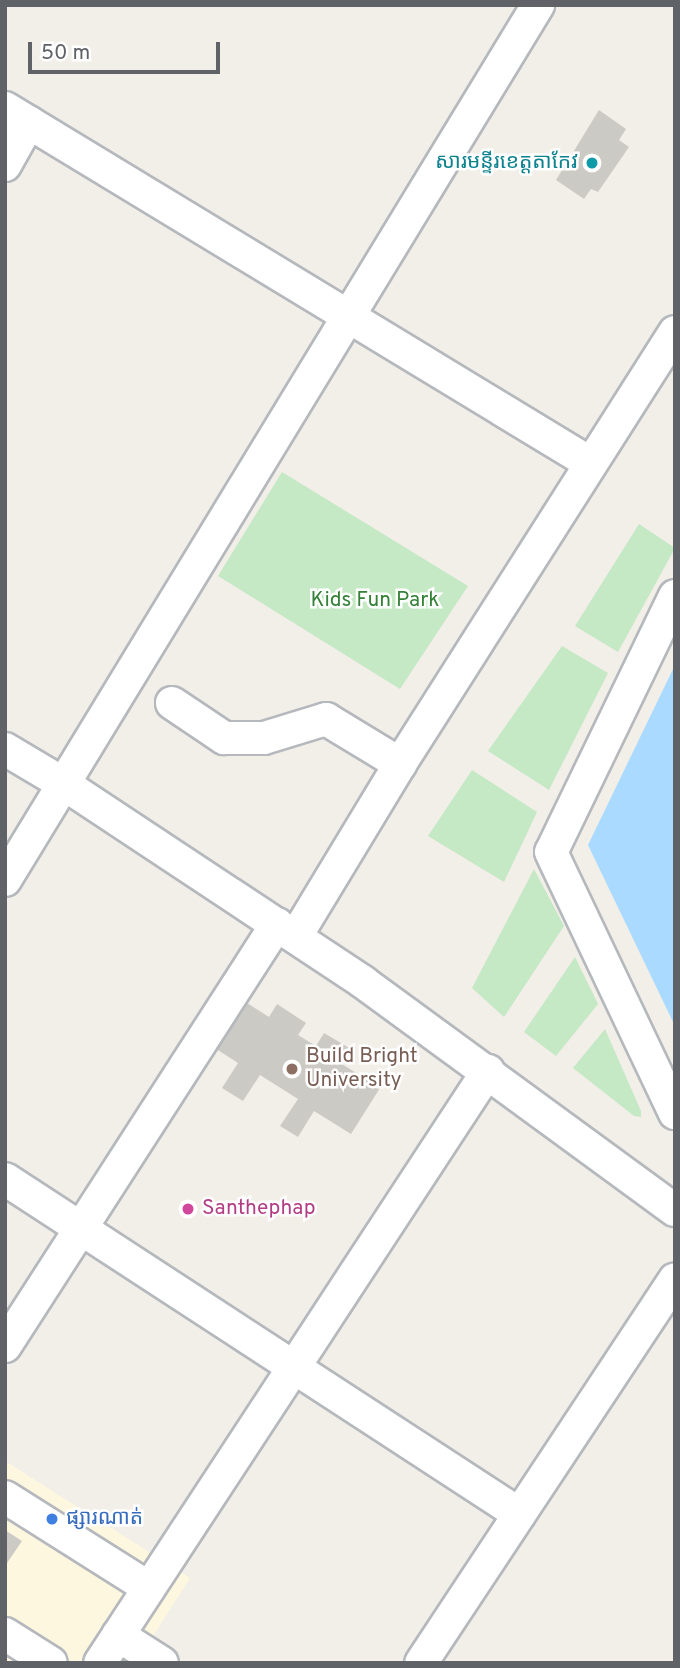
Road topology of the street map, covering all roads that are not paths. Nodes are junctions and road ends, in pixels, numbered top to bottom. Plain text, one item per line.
1 (538, 5) edge
2 (17, 115) edge
3 (5, 165) edge
4 (348, 316) junction
5 (675, 332) edge
6 (590, 463) junction
7 (675, 596) edge
8 (173, 703) dead end
9 (5, 749) edge
10 (400, 764) junction
11 (64, 784) junction
12 (5, 880) edge
13 (287, 930) junction
14 (488, 1071) junction
15 (675, 1113) edge
16 (5, 1179) edge
17 (675, 1210) edge
18 (81, 1228) junction
19 (675, 1279) edge
20 (5, 1346) edge
21 (293, 1369) junction
22 (5, 1497) edge
23 (519, 1514) junction
24 (149, 1588) junction
25 (5, 1634) edge
26 (118, 1635) junction
27 (51, 1663) edge
28 (100, 1663) edge
29 (162, 1663) edge
30 (421, 1663) edge

1 - 4 street
2 - 3 street
2 - 4 street
4 - 6 street
4 - 11 street
5 - 6 street
6 - 10 street
7 - 15 street
8 - 10 street
9 - 11 street
10 - 13 street
11 - 12 street
11 - 13 street
13 - 14 street
13 - 18 street
14 - 17 street
14 - 21 street
16 - 18 street
18 - 20 street
18 - 21 street
19 - 23 street
21 - 23 street
21 - 24 street
22 - 24 street
23 - 30 street
24 - 26 street
25 - 27 street
26 - 28 street
26 - 29 street

